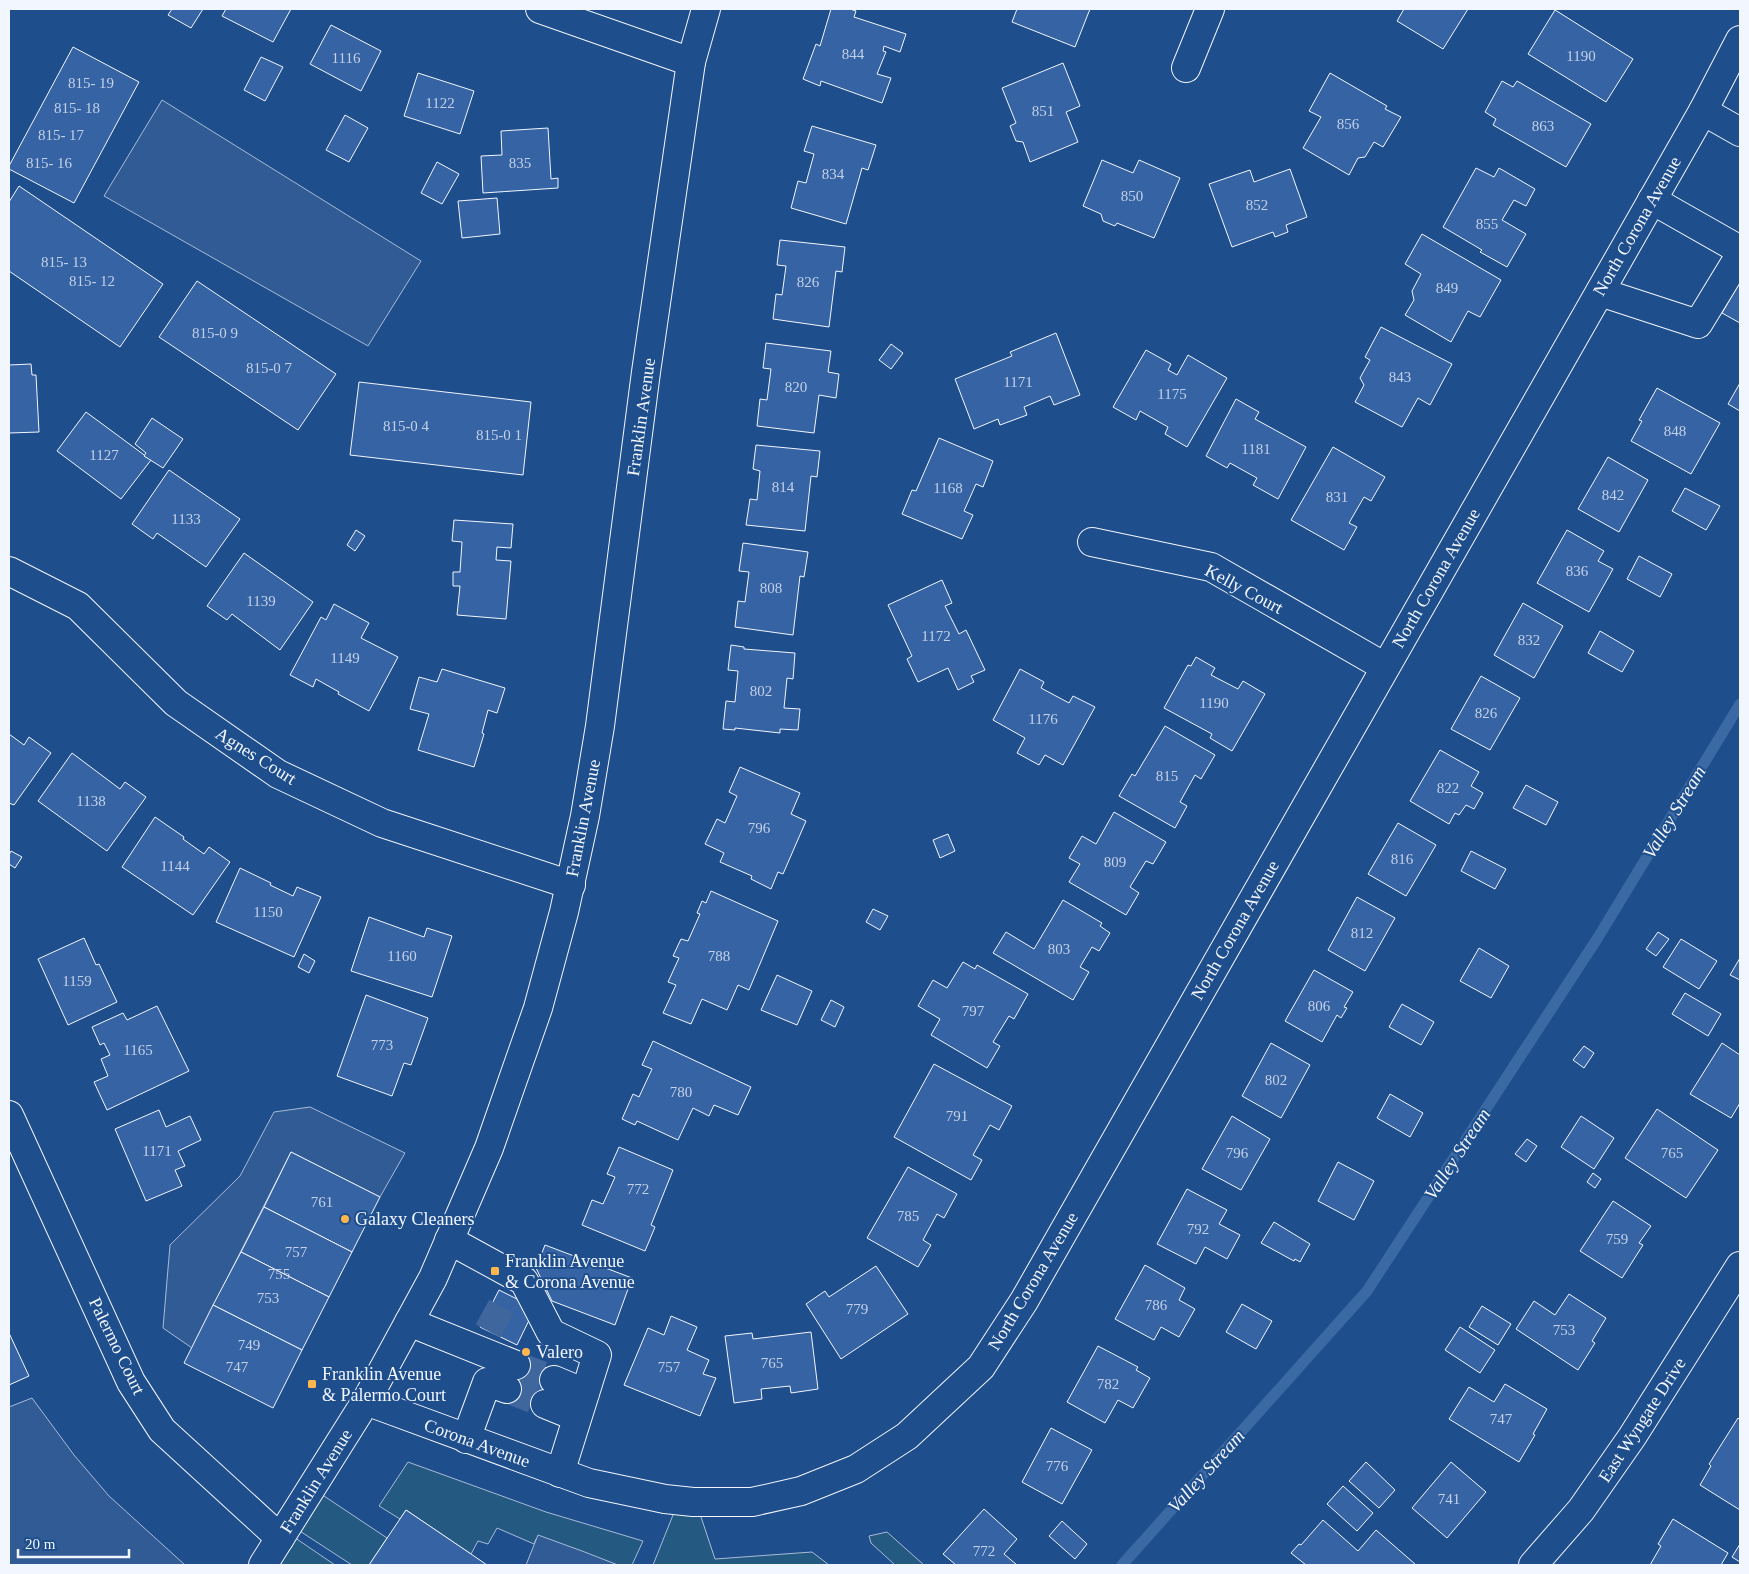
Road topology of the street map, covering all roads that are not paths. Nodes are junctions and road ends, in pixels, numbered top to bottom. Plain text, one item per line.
1 (540, 9) edge
2 (706, 9) edge
3 (1210, 9) edge
4 (1740, 40) edge
5 (691, 62) junction
6 (1186, 68) dead end
7 (1703, 111) junction
8 (1740, 132) edge
9 (1652, 200) junction
10 (1740, 250) edge
11 (1740, 255) edge
12 (1600, 292) junction
13 (1092, 542) dead end
14 (9, 571) edge
15 (1385, 668) junction
16 (571, 885) junction
17 (9, 1115) edge
18 (450, 1240) junction
19 (1740, 1266) edge
20 (409, 1322) junction
21 (549, 1392) tunnel mouth
22 (366, 1401) junction
23 (581, 1405) junction
24 (466, 1439) junction
25 (560, 1473) junction
26 (589, 1484) joint
27 (280, 1538) junction
28 (263, 1565) edge
29 (1533, 1565) edge

1 - 5 main road
2 - 5 main road, Franklin Avenue
3 - 6 main road
4 - 7 main road
5 - 16 main road, Franklin Avenue
7 - 8 main road
7 - 9 main road, North Corona Avenue
9 - 10 main road
9 - 12 main road, North Corona Avenue
11 - 12 main road
12 - 15 main road, North Corona Avenue
13 - 15 main road, Kelly Court
14 - 16 main road, Agnes Court
15 - 26 main road, North Corona Avenue
16 - 18 main road, Franklin Avenue
17 - 27 main road, Palermo Court
18 - 20 main road, Franklin Avenue
18 - 23 main road
19 - 29 main road, East Wyngate Drive
20 - 22 main road, Franklin Avenue
20 - 24 main road
21 - 23 main road
22 - 24 main road, Corona Avenue
22 - 27 main road, Franklin Avenue
23 - 25 main road
24 - 25 main road, Corona Avenue
25 - 26 main road, Corona Avenue
27 - 28 main road, Franklin Avenue

